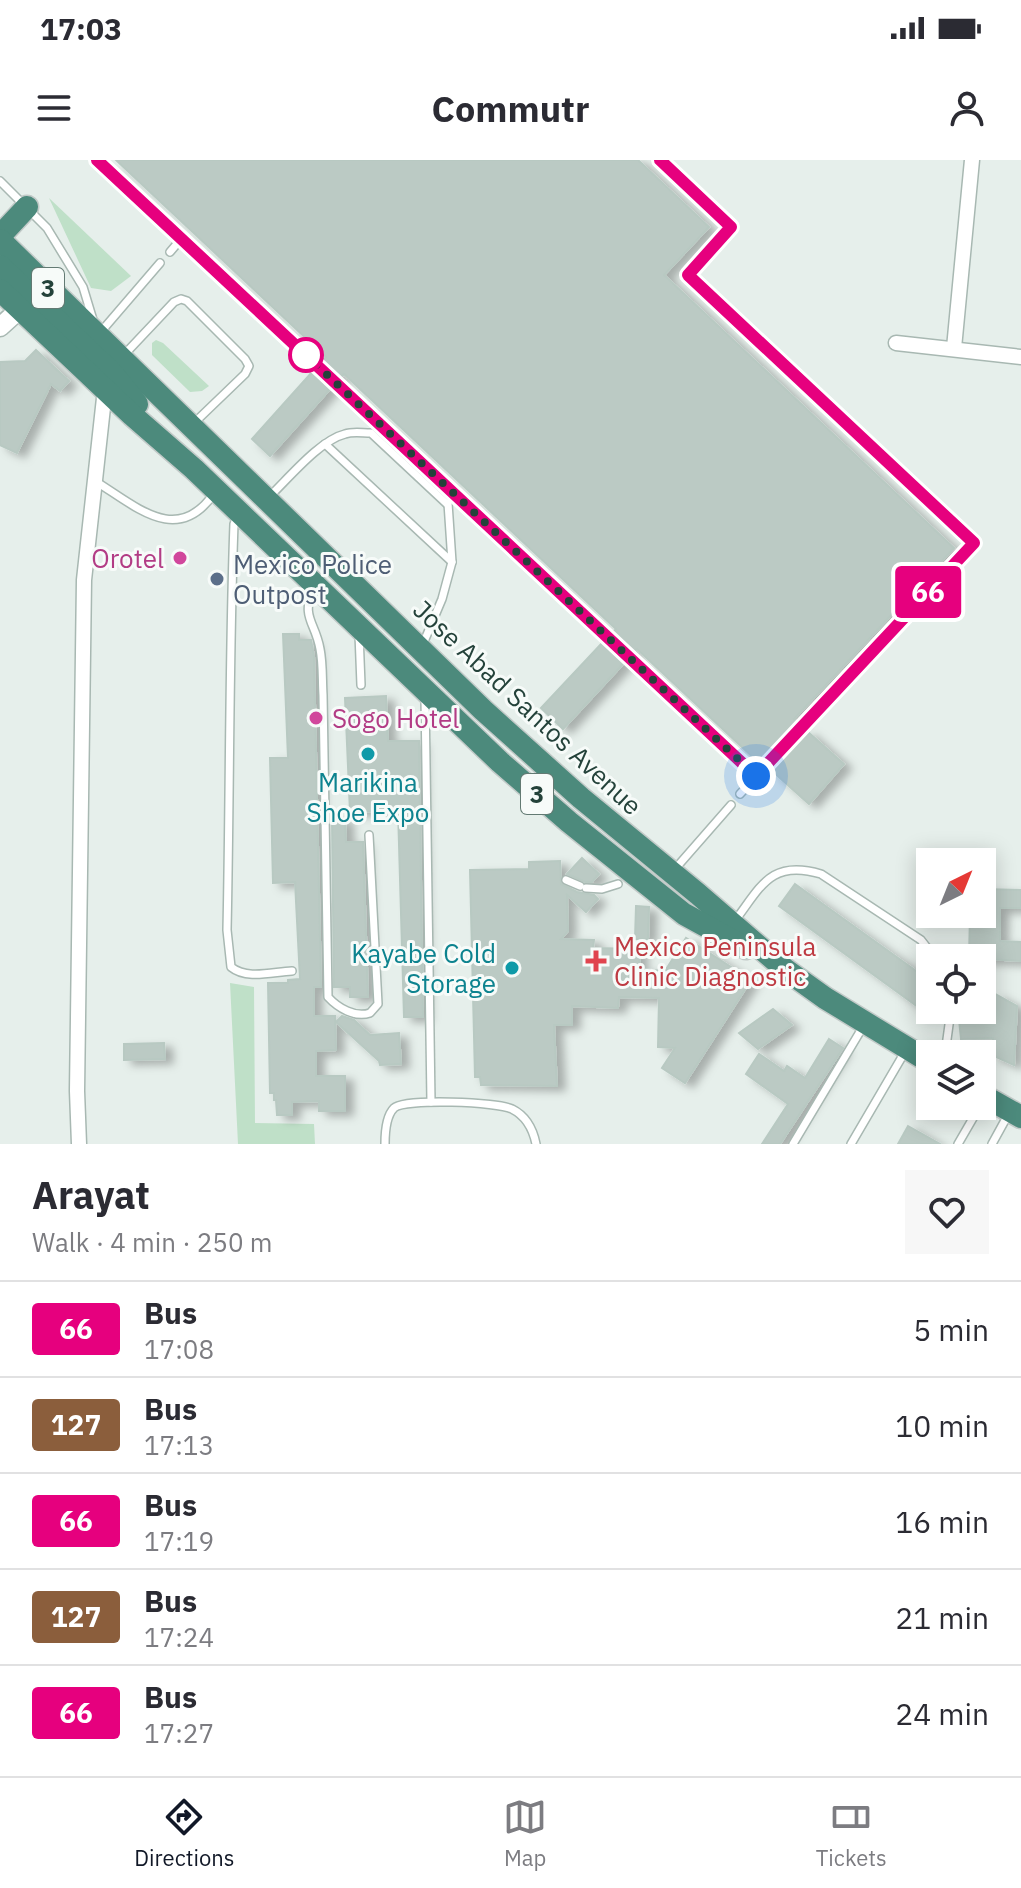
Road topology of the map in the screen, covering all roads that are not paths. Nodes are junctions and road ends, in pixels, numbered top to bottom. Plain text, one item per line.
1 (97, 160) edge
2 (660, 160) edge
3 (972, 160) edge
4 (0, 181) edge
5 (27, 207) junction
6 (0, 238) edge
7 (181, 239) junction
8 (170, 252) dead end
9 (160, 263) dead end
10 (0, 266) edge
11 (0, 290) edge
12 (20, 309) junction
13 (0, 327) edge
14 (92, 342) junction
15 (896, 343) dead end
16 (954, 348) junction
17 (1021, 357) edge
18 (121, 358) junction
19 (105, 389) junction
20 (192, 425) junction
21 (325, 444) junction
22 (194, 469) junction
23 (95, 481) junction
24 (216, 490) junction
25 (455, 495) junction
26 (267, 498) junction
27 (447, 504) junction
28 (238, 512) junction
29 (452, 562) junction
30 (334, 563) junction
31 (314, 585) junction
32 (359, 628) junction
33 (421, 649) junction
34 (361, 685) dead end
35 (425, 692) junction
36 (543, 764) junction
37 (756, 776) junction
38 (525, 784) junction
39 (740, 794) dead end
40 (731, 805) dead end
41 (369, 835) dead end
42 (672, 873) junction
43 (566, 880) dead end
44 (618, 884) dead end
45 (733, 923) junction
46 (924, 944) edge
47 (786, 970) junction
48 (292, 971) dead end
49 (865, 1023) junction
50 (907, 1048) junction
51 (916, 1053) edge
52 (431, 1102) junction
53 (996, 1106) edge
54 (1016, 1114) edge
55 (971, 1120) edge
56 (79, 1144) edge
57 (385, 1144) edge
58 (536, 1144) edge
59 (793, 1144) edge
60 (851, 1144) edge
61 (958, 1144) edge
62 (992, 1144) edge

1 - 7 lane
2 - 37 lane
3 - 16 street
4 - 5 lane
5 - 6 highway
5 - 14 lane
6 - 14 highway, Jose Abad Santos Avenue / 3
7 - 8 lane
7 - 25 lane
9 - 14 lane
10 - 14 highway
11 - 12 highway, Jose Abad Santos Avenue / 3
12 - 13 street
12 - 19 highway, Jose Abad Santos Avenue / 3
14 - 18 highway, Jose Abad Santos Avenue / 3
14 - 22 highway
15 - 16 street
16 - 17 street
18 - 20 highway, Jose Abad Santos Avenue / 3
18 - 20 lane
19 - 22 highway, Jose Abad Santos Avenue / 3
19 - 23 street
20 - 26 highway, Jose Abad Santos Avenue / 3
21 - 26 lane
21 - 27 lane
21 - 29 lane
22 - 24 highway, Jose Abad Santos Avenue / 3
23 - 24 lane
23 - 56 street
24 - 28 highway, Jose Abad Santos Avenue / 3
25 - 27 lane
25 - 37 lane
26 - 30 highway, Jose Abad Santos Avenue / 3
27 - 29 lane
28 - 31 highway, Jose Abad Santos Avenue / 3
28 - 48 lane
29 - 33 lane
30 - 31 highway
30 - 33 highway, Jose Abad Santos Avenue / 3
31 - 32 highway, Jose Abad Santos Avenue / 3
31 - 41 lane
32 - 34 lane
32 - 35 highway, Jose Abad Santos Avenue / 3
33 - 36 highway, Jose Abad Santos Avenue / 3
35 - 38 highway, Jose Abad Santos Avenue / 3
35 - 52 lane
36 - 38 highway
36 - 42 highway, Jose Abad Santos Avenue / 3
37 - 39 lane
38 - 47 highway, Jose Abad Santos Avenue / 3
40 - 42 lane
42 - 45 highway, Jose Abad Santos Avenue / 3
43 - 44 lane
45 - 46 lane
45 - 47 highway, Jose Abad Santos Avenue / 3
47 - 49 highway, Jose Abad Santos Avenue / 3
49 - 50 highway, Jose Abad Santos Avenue / 3
49 - 59 lane
50 - 51 highway, Jose Abad Santos Avenue / 3
50 - 60 lane
52 - 57 lane
52 - 58 lane
53 - 54 highway
54 - 62 lane
55 - 61 lane

